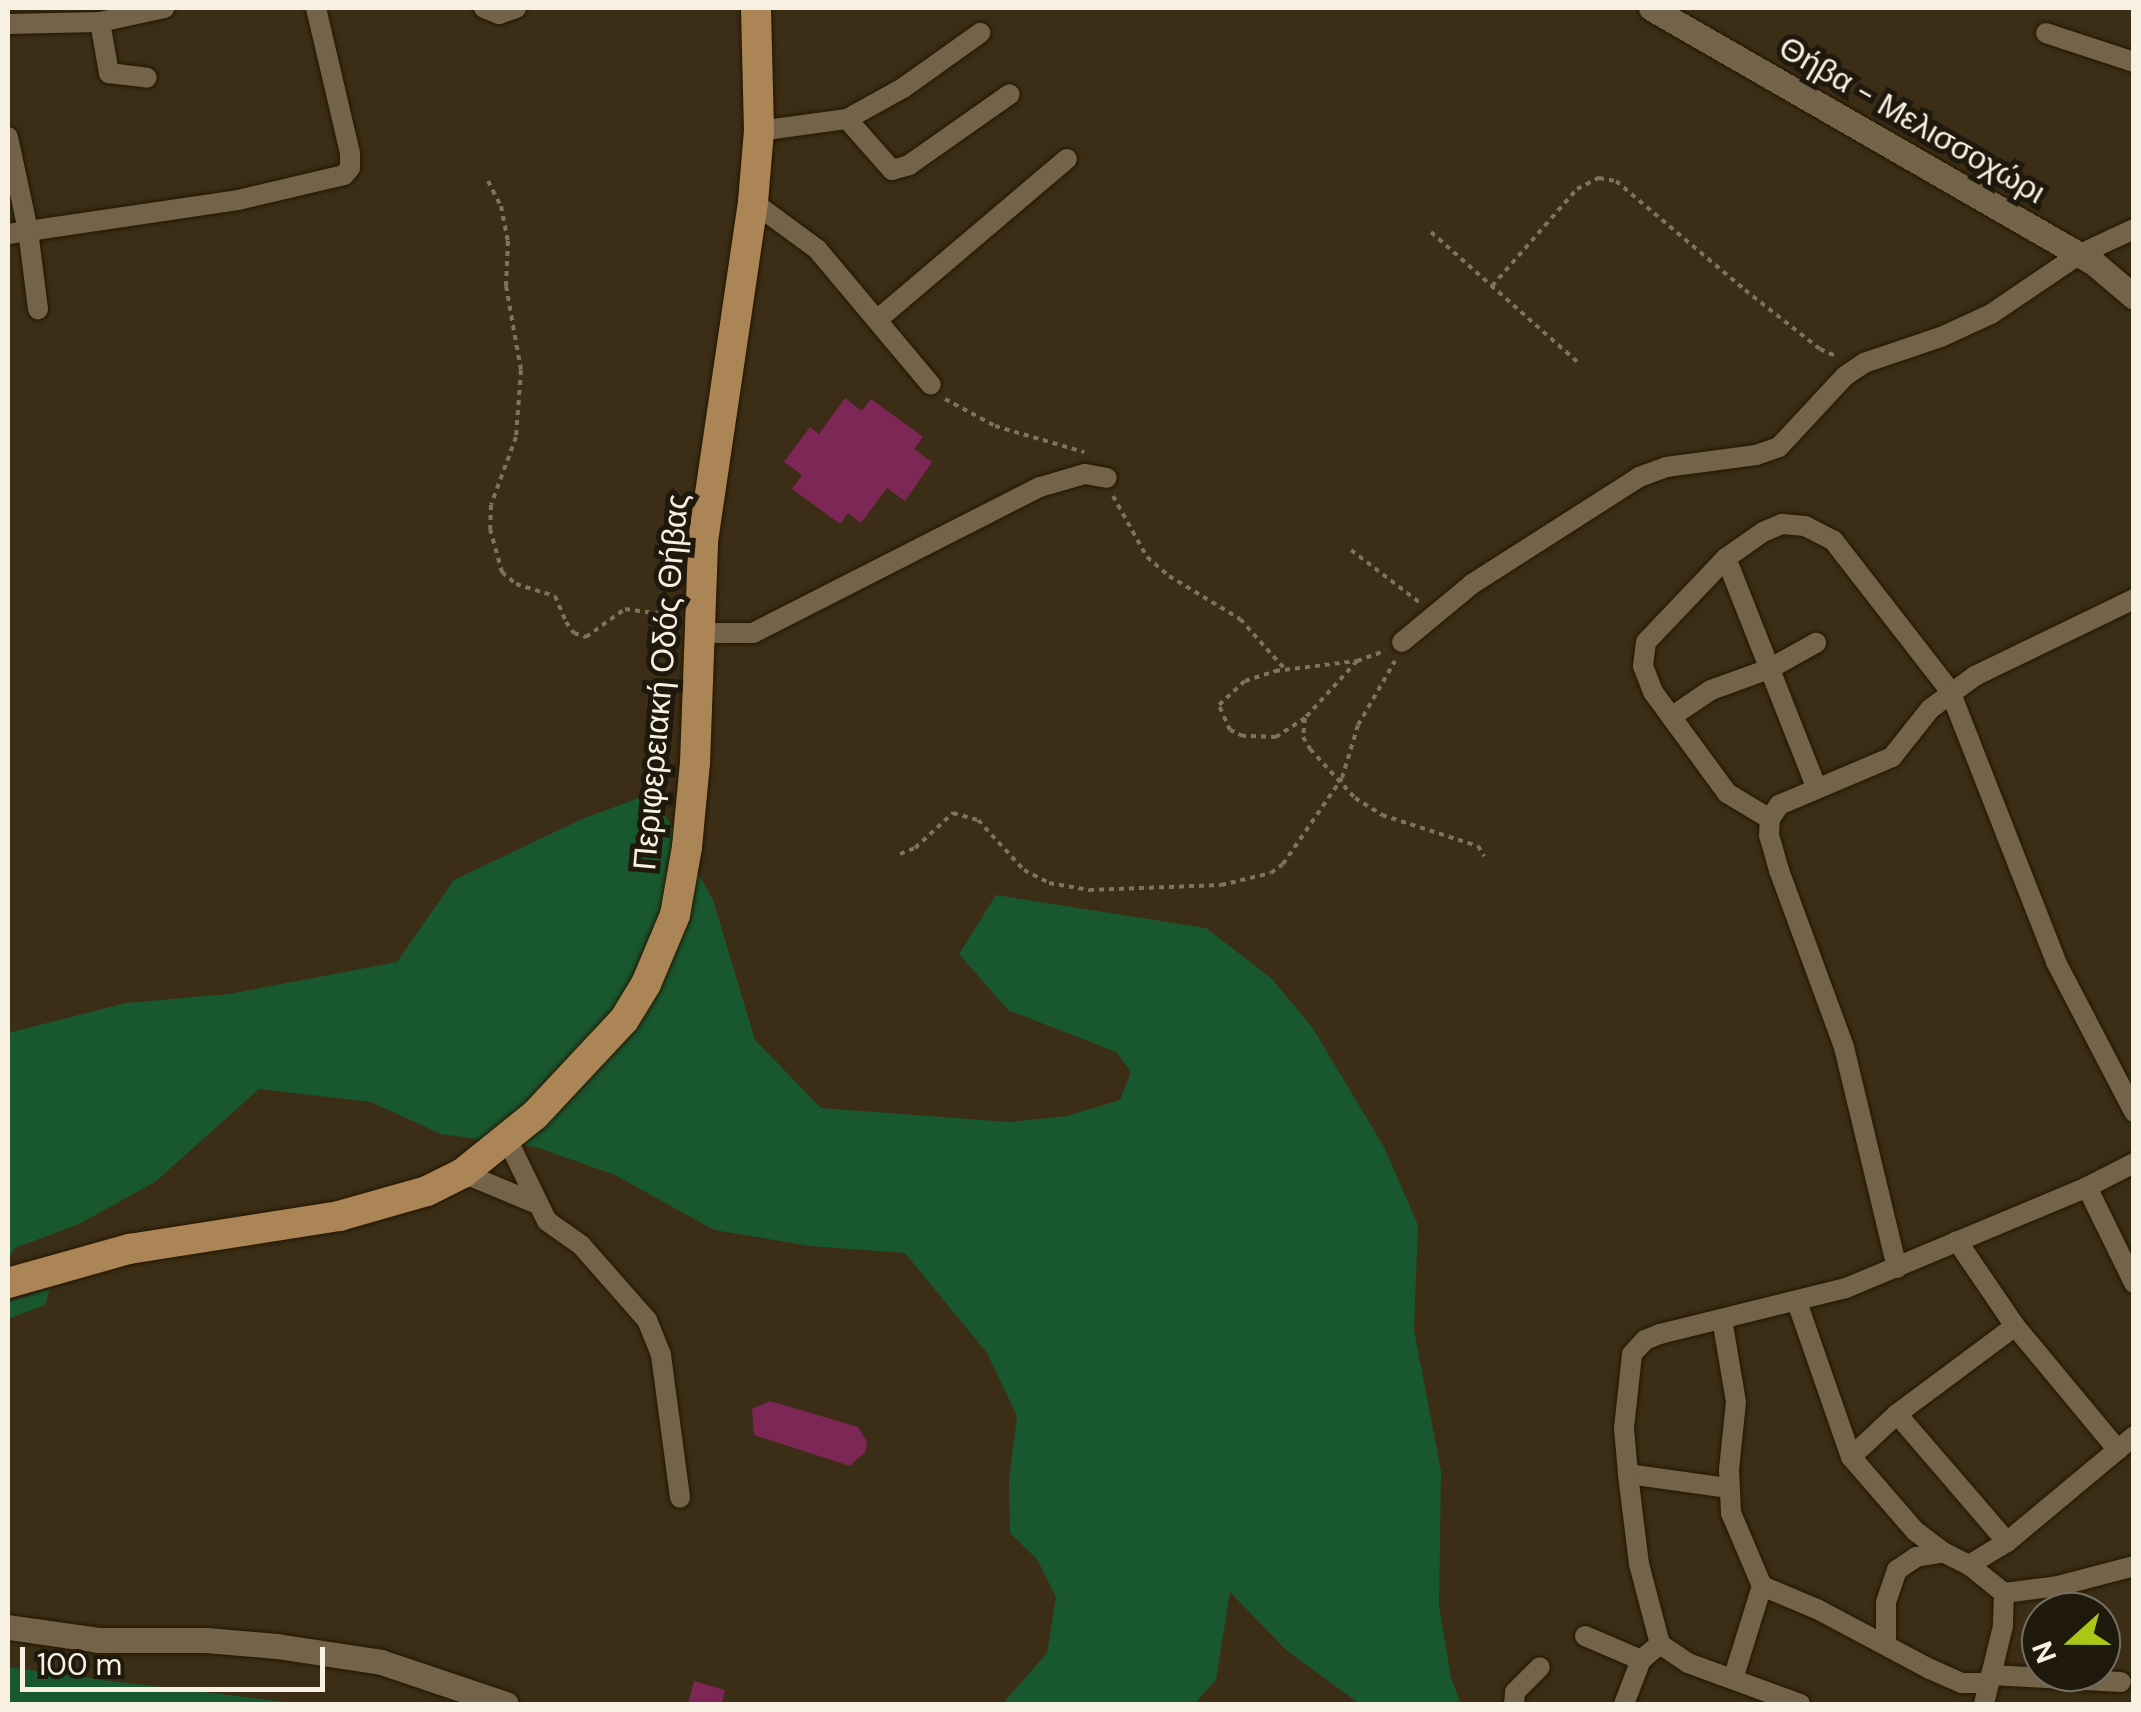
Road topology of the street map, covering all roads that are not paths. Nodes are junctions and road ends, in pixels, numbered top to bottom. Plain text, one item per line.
1 (164, 8) edge
2 (316, 8) edge
3 (484, 8) edge
4 (516, 8) edge
5 (756, 8) edge
6 (1651, 8) edge
7 (100, 22) junction
8 (8, 24) edge
9 (2046, 32) dead end
10 (980, 34) dead end
11 (2134, 62) edge
12 (148, 78) dead end
13 (1010, 94) dead end
14 (847, 119) junction
15 (759, 130) junction
16 (8, 137) edge
17 (1067, 159) dead end
18 (753, 202) junction
19 (2134, 229) edge
20 (18, 232) edge
21 (2078, 255) junction
22 (2134, 298) edge
23 (38, 309) dead end
24 (877, 320) junction
25 (931, 385) road end
26 (1107, 478) road end
27 (1726, 558) junction
28 (2134, 599) edge
29 (700, 626) junction
30 (1402, 642) road end
31 (1816, 644) dead end
32 (1769, 668) junction
33 (1950, 692) junction
34 (1671, 717) junction
35 (1816, 789) junction
36 (1770, 819) junction
37 (2134, 1112) edge
38 (507, 1140) junction
39 (2134, 1163) edge
40 (463, 1174) junction
41 (2087, 1188) junction
42 (537, 1204) junction
43 (1957, 1240) junction
44 (1898, 1268) junction
45 (2134, 1282) edge
46 (8, 1284) edge
47 (1797, 1302) junction
48 (1722, 1318) junction
49 (2015, 1326) junction
50 (1898, 1414) junction
51 (2126, 1443) edge
52 (1851, 1457) junction
53 (1628, 1474) junction
54 (1728, 1488) junction
55 (680, 1498) dead end
56 (2007, 1542) junction
57 (1943, 1552) junction
58 (1968, 1565) junction
59 (2134, 1566) edge
60 (1762, 1586) junction
61 (2004, 1593) junction
62 (8, 1627) edge
63 (1585, 1636) dead end
64 (1660, 1644) junction
65 (1886, 1644) junction
66 (1641, 1660) junction
67 (1540, 1667) dead end
68 (1733, 1679) junction
69 (1990, 1679) junction
70 (2021, 1680) edge
71 (506, 1704) edge
72 (1514, 1704) edge
73 (1624, 1704) edge
74 (1800, 1704) edge
75 (1984, 1704) edge

1 - 7 street
2 - 20 street
3 - 4 street
5 - 15 main road, Περιφερειακή Οδός Θήβας
6 - 21 street, Θήβα - Μελισσοχώρι
7 - 8 street
7 - 12 street
9 - 11 street
10 - 14 street
13 - 14 street
14 - 15 street
15 - 18 main road, Περιφερειακή Οδός Θήβας
16 - 20 street
17 - 24 street
18 - 24 street
18 - 29 main road, Περιφερειακή Οδός Θήβας
19 - 21 street
20 - 23 street
21 - 22 street, Θήβα - Μελισσοχώρι
21 - 30 street
24 - 25 street
26 - 29 street
27 - 32 street
27 - 33 street
27 - 34 street
28 - 33 street
29 - 38 main road, Περιφερειακή Οδός Θήβας
31 - 32 street
32 - 34 street
32 - 35 street
33 - 35 street
33 - 37 street
34 - 36 street
35 - 36 street
36 - 44 street
38 - 40 main road, Περιφερειακή Οδός Θήβας
38 - 42 street
39 - 41 street
40 - 42 street
40 - 46 main road, Περιφερειακή Οδός Θήβας
41 - 43 street
41 - 45 street
42 - 55 street
43 - 44 street
43 - 49 street
44 - 47 street
47 - 48 street
47 - 52 street
48 - 53 street
48 - 54 street
49 - 50 street
49 - 51 street
50 - 52 street
50 - 56 street
51 - 56 street
52 - 57 street
53 - 54 street
53 - 64 street
54 - 60 street
56 - 58 street
57 - 58 street
57 - 65 street
58 - 61 street
59 - 61 street
60 - 65 street
60 - 68 street
61 - 69 street
62 - 71 street
63 - 66 street
64 - 66 street
64 - 68 street
65 - 69 street
66 - 73 street
67 - 72 street
68 - 74 street
69 - 70 street
69 - 75 street

